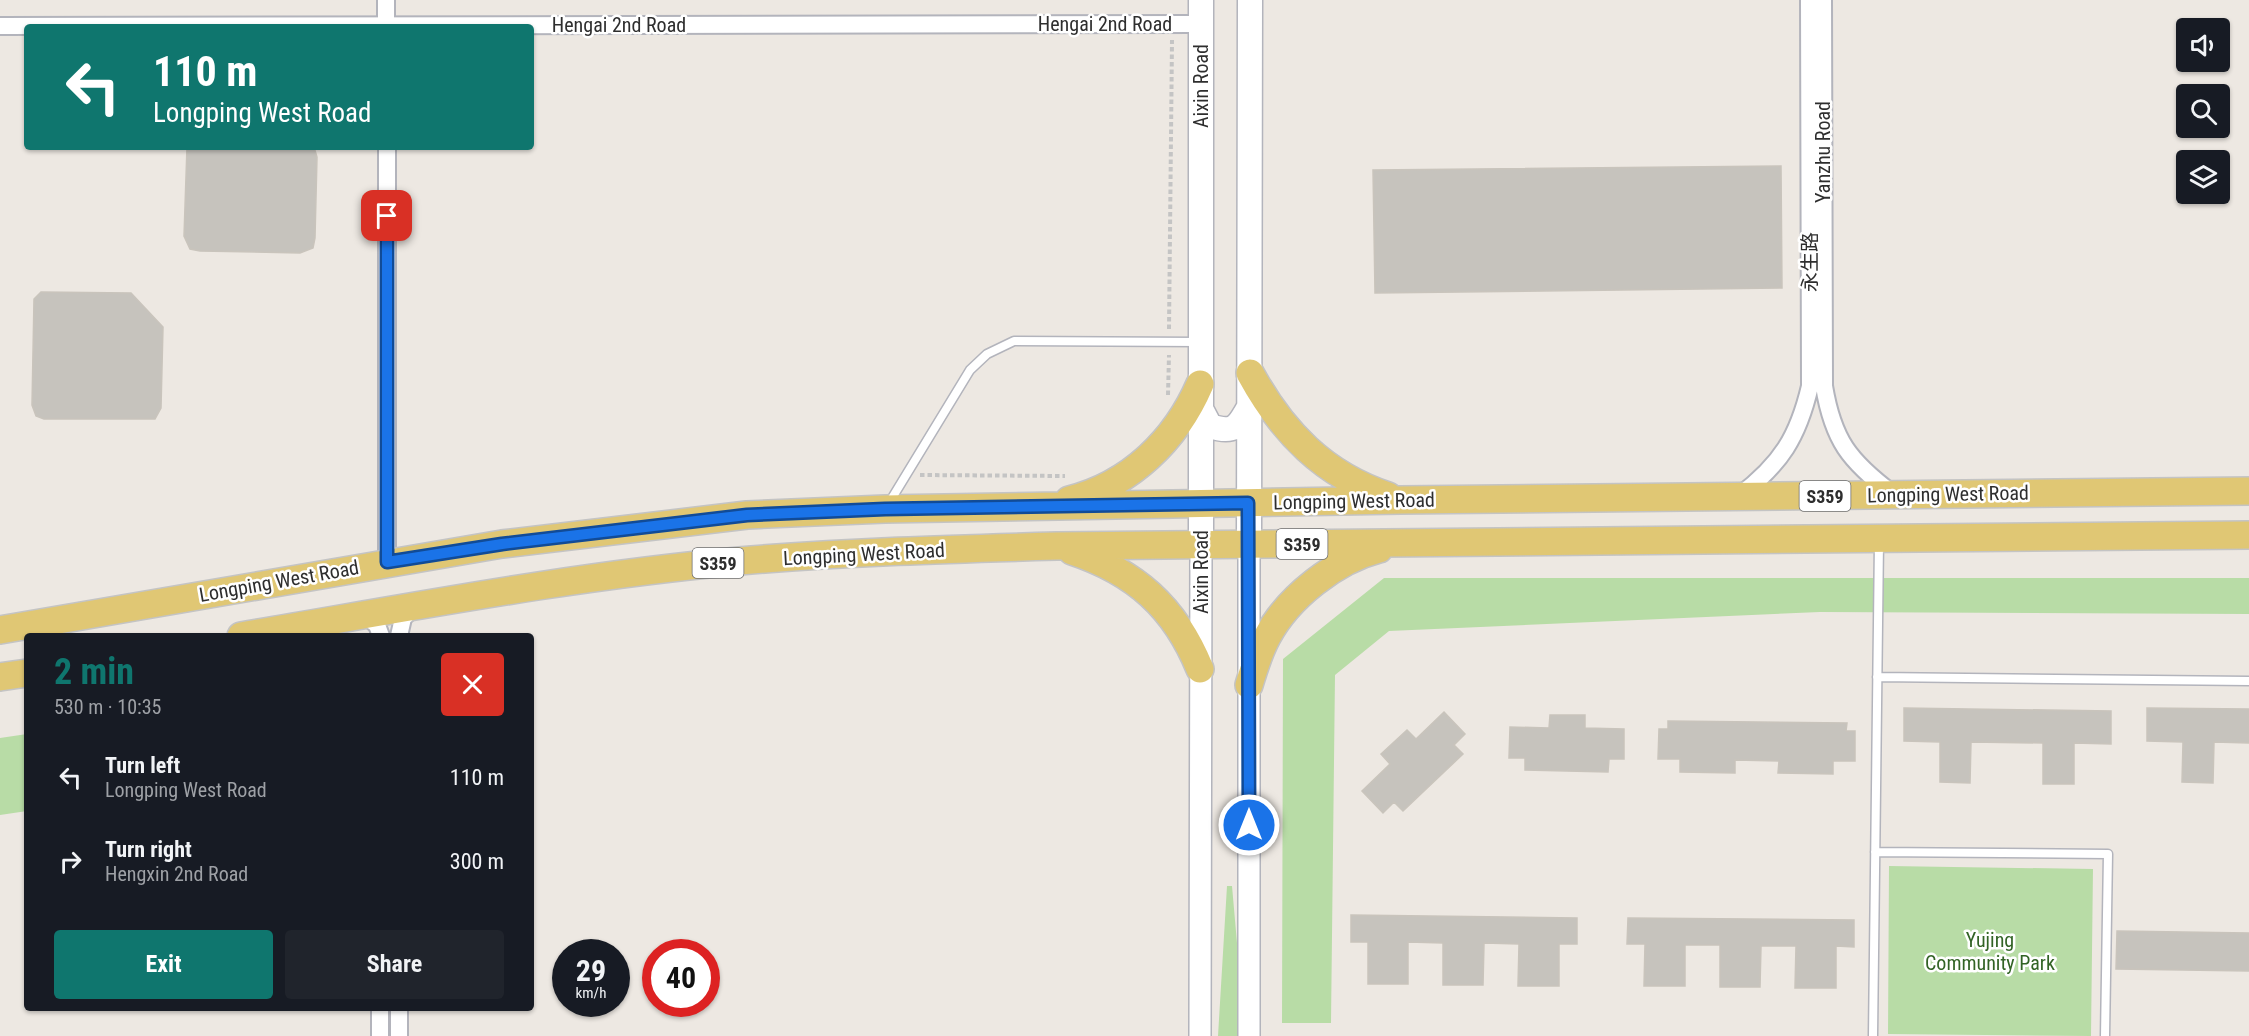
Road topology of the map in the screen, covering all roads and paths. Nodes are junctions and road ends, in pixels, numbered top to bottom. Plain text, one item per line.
1 (386, 0) edge
2 (1201, 0) edge
3 (1250, 0) edge
4 (1809, 0) edge
5 (1823, 0) edge
6 (386, 24) edge
7 (1172, 24) junction
8 (1201, 24) junction
9 (0, 26) edge
10 (24, 26) edge
11 (534, 26) edge
12 (387, 150) edge
13 (1169, 341) junction
14 (1201, 342) junction
15 (1250, 373) junction
16 (1200, 395) junction
17 (1167, 404) dead end
18 (1249, 407) junction
19 (906, 475) junction
20 (1067, 476) dead end
21 (2249, 491) edge
22 (1893, 495) junction
23 (1737, 497) junction
24 (1401, 500) junction
25 (1248, 503) junction
26 (1201, 504) junction
27 (1041, 507) junction
28 (885, 509) junction
29 (2249, 535) edge
30 (1879, 539) junction
31 (1249, 544) junction
32 (1404, 544) junction
33 (1201, 545) junction
34 (1057, 546) junction
35 (387, 562) junction
36 (416, 606) junction
37 (364, 615) junction
38 (0, 630) edge
39 (259, 633) edge
40 (380, 633) edge
41 (400, 633) edge
42 (1200, 669) junction
43 (24, 673) edge
44 (0, 677) edge
45 (1877, 677) junction
46 (2249, 681) edge
47 (1249, 685) junction
48 (1875, 852) junction
49 (380, 1011) edge
50 (399, 1011) edge
51 (380, 1036) edge
52 (399, 1036) edge
53 (1200, 1036) edge
54 (1249, 1036) edge
55 (1873, 1036) edge
56 (2106, 1036) edge

1 - 6 street
2 - 8 main road, Aixin Road
3 - 15 main road
4 - 23 street, 永生路
5 - 22 street, Yanzhu Road
7 - 8 street, Hengai 2nd Road
7 - 11 street, Hengai 2nd Road
7 - 13 path
8 - 14 main road, Aixin Road
9 - 10 street, Hengai 2nd Road
12 - 35 street
13 - 14 lane
13 - 17 path
13 - 19 lane
14 - 16 main road, Aixin Road
15 - 18 main road
15 - 24 main road
16 - 18 main road
16 - 26 main road, Aixin Road
16 - 27 main road
18 - 25 main road
19 - 20 path
19 - 28 lane
21 - 22 main road, Longping West Road / S359
22 - 23 main road, Longping West Road / S359
23 - 24 main road, Longping West Road / S359
24 - 25 main road, Longping West Road / S359
25 - 26 main road, Longping West Road / S359
25 - 31 main road
26 - 27 main road, Longping West Road / S359
26 - 33 main road, Aixin Road
27 - 28 main road, Longping West Road / S359
28 - 35 main road, Longping West Road / S359
29 - 30 main road, Longping West Road / S359
30 - 32 main road, Longping West Road / S359
30 - 45 lane
31 - 32 main road, Longping West Road / S359
31 - 33 main road, Longping West Road / S359
31 - 47 street
32 - 47 main road
33 - 34 main road, Longping West Road / S359
33 - 42 street, Aixin Road
34 - 36 main road, Longping West Road / S359
34 - 42 main road
35 - 38 main road, Longping West Road / S359
36 - 37 main road, Longping West Road / S359
36 - 41 street
37 - 39 main road, Longping West Road / S359
37 - 40 street
42 - 53 street, Aixin Road
43 - 44 main road
45 - 46 lane
45 - 48 lane
47 - 54 street
48 - 55 lane
48 - 56 lane
49 - 51 street
50 - 52 street

